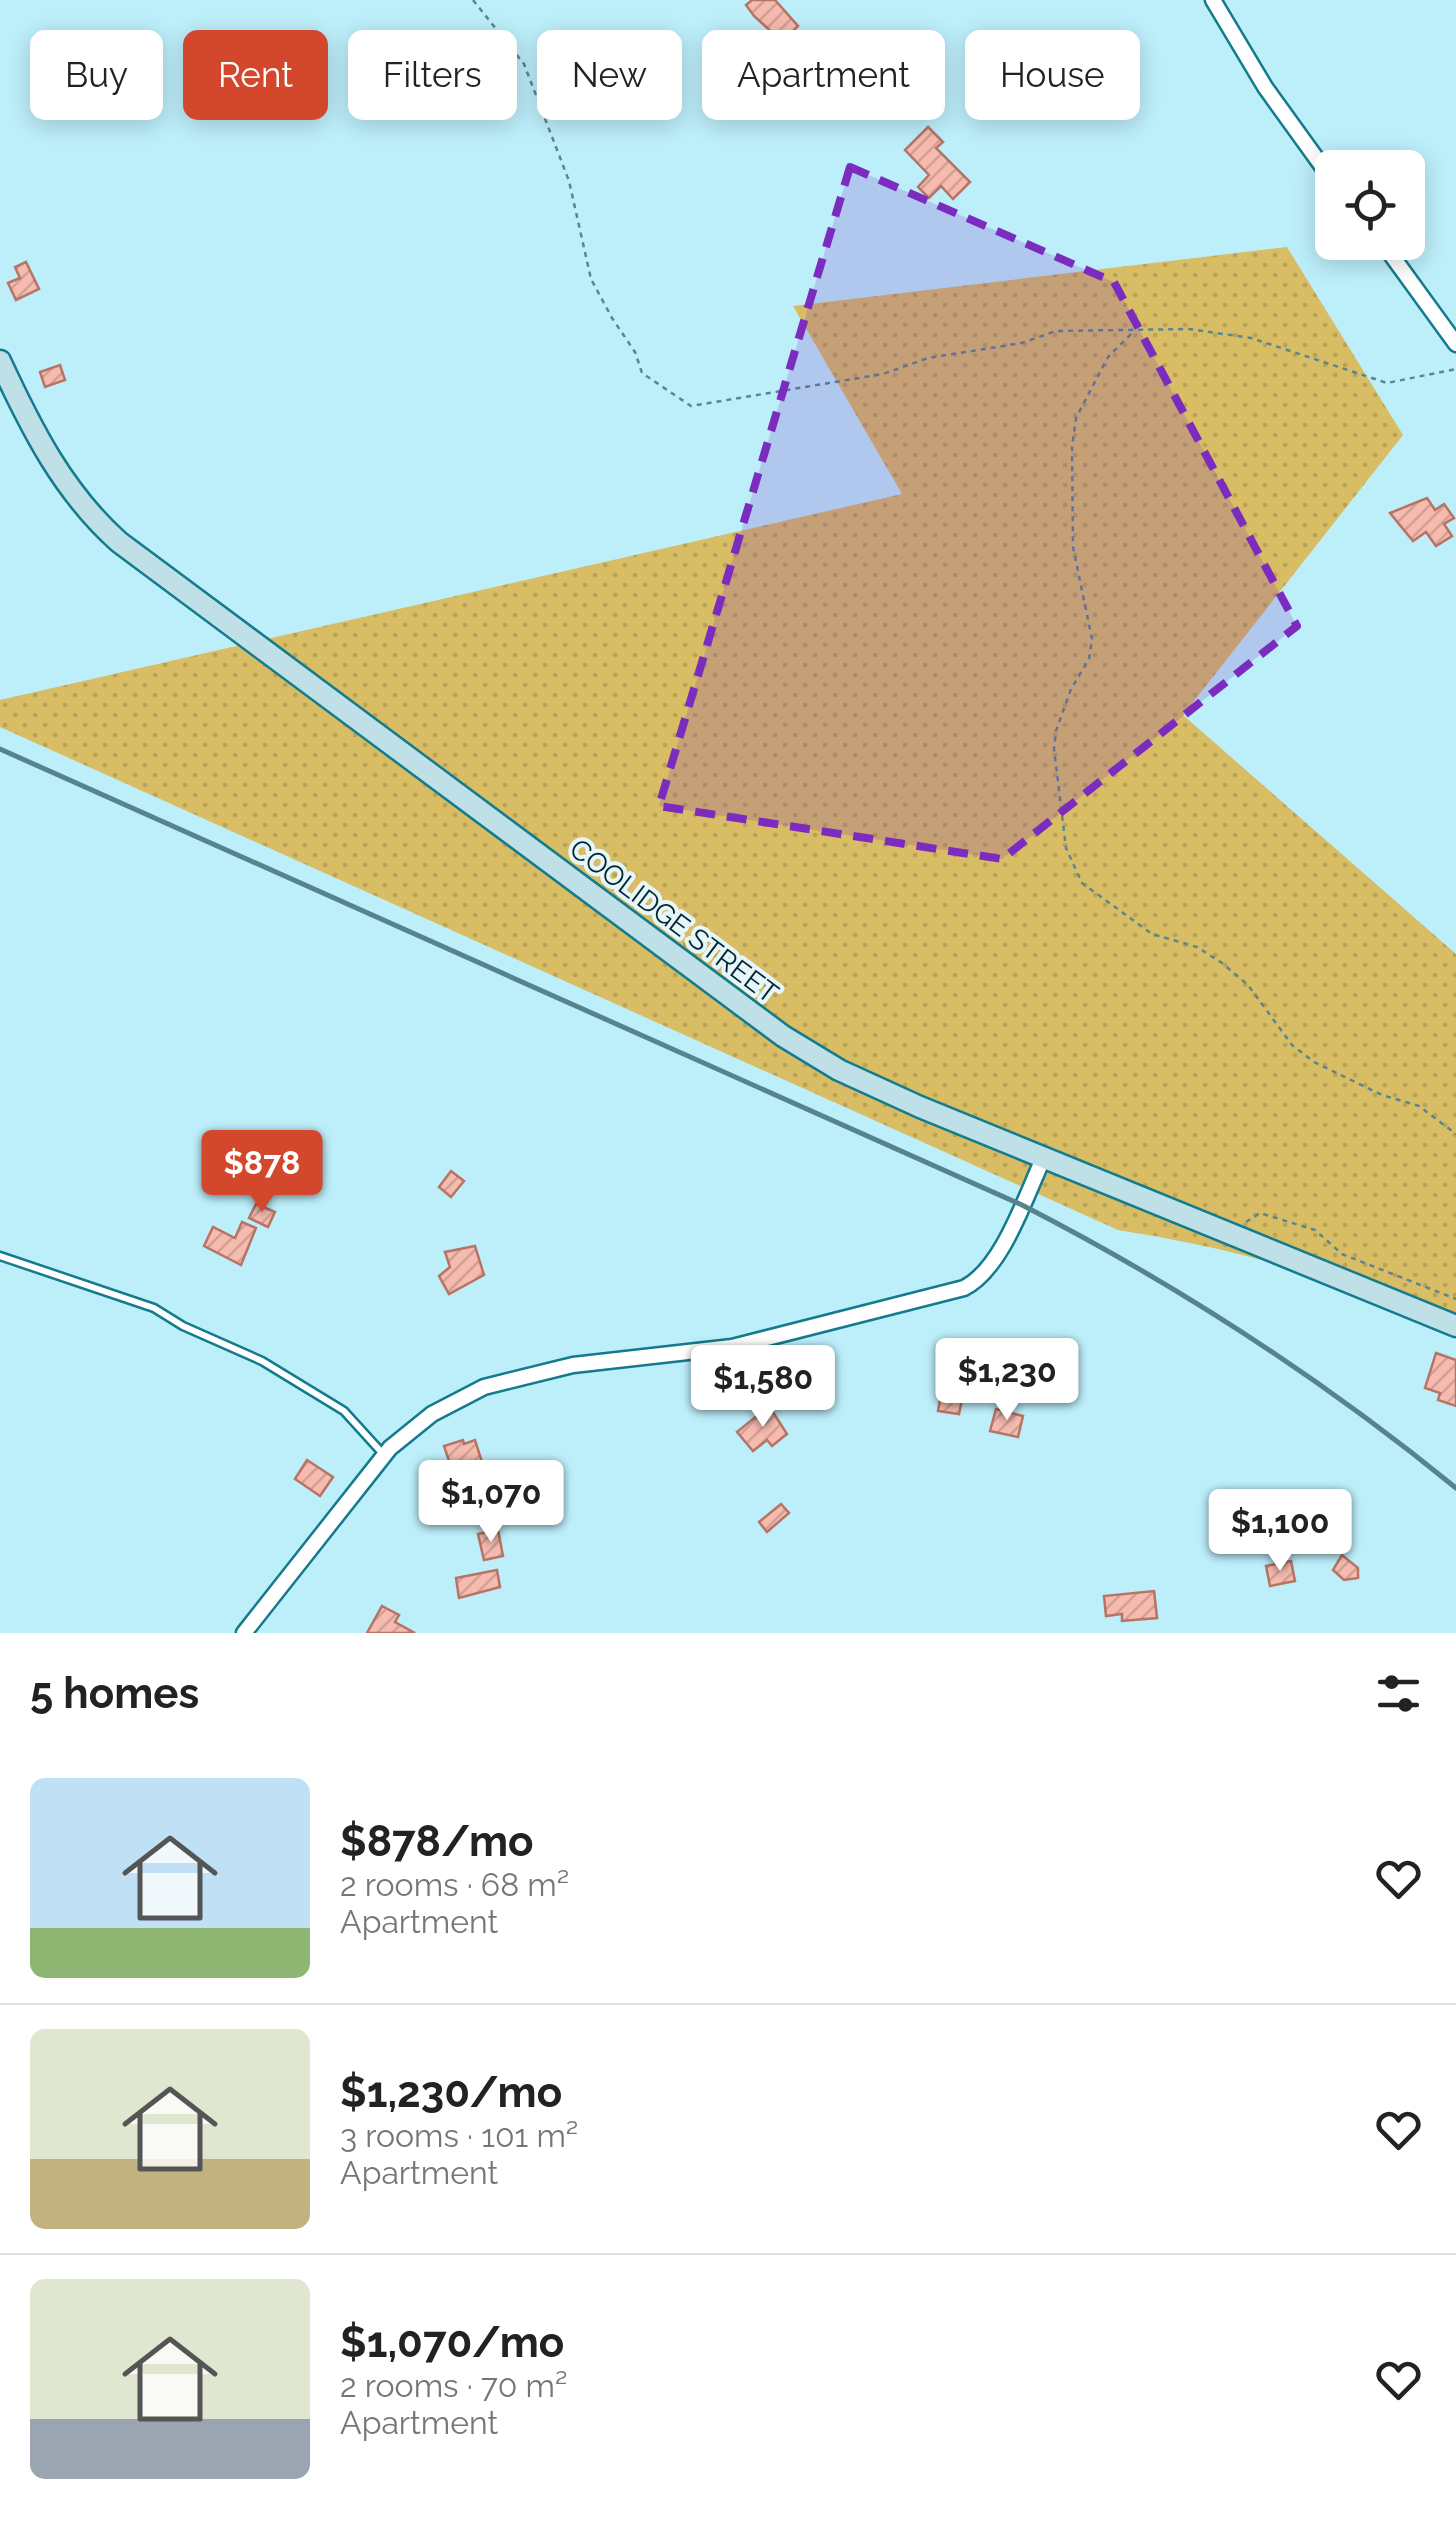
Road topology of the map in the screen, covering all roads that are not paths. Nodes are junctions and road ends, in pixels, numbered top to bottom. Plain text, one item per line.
1 (1213, 0) edge
2 (1315, 157) edge
3 (1395, 260) edge
4 (1456, 344) edge
5 (0, 361) edge
6 (1044, 1159) junction
7 (0, 1256) edge
8 (1456, 1326) edge
9 (384, 1455) junction
10 (244, 1633) edge

1 - 2 street
3 - 4 street
5 - 6 main road, COOLIDGE STREET
6 - 8 main road, COOLIDGE STREET
6 - 9 street
7 - 9 lane
9 - 10 street

